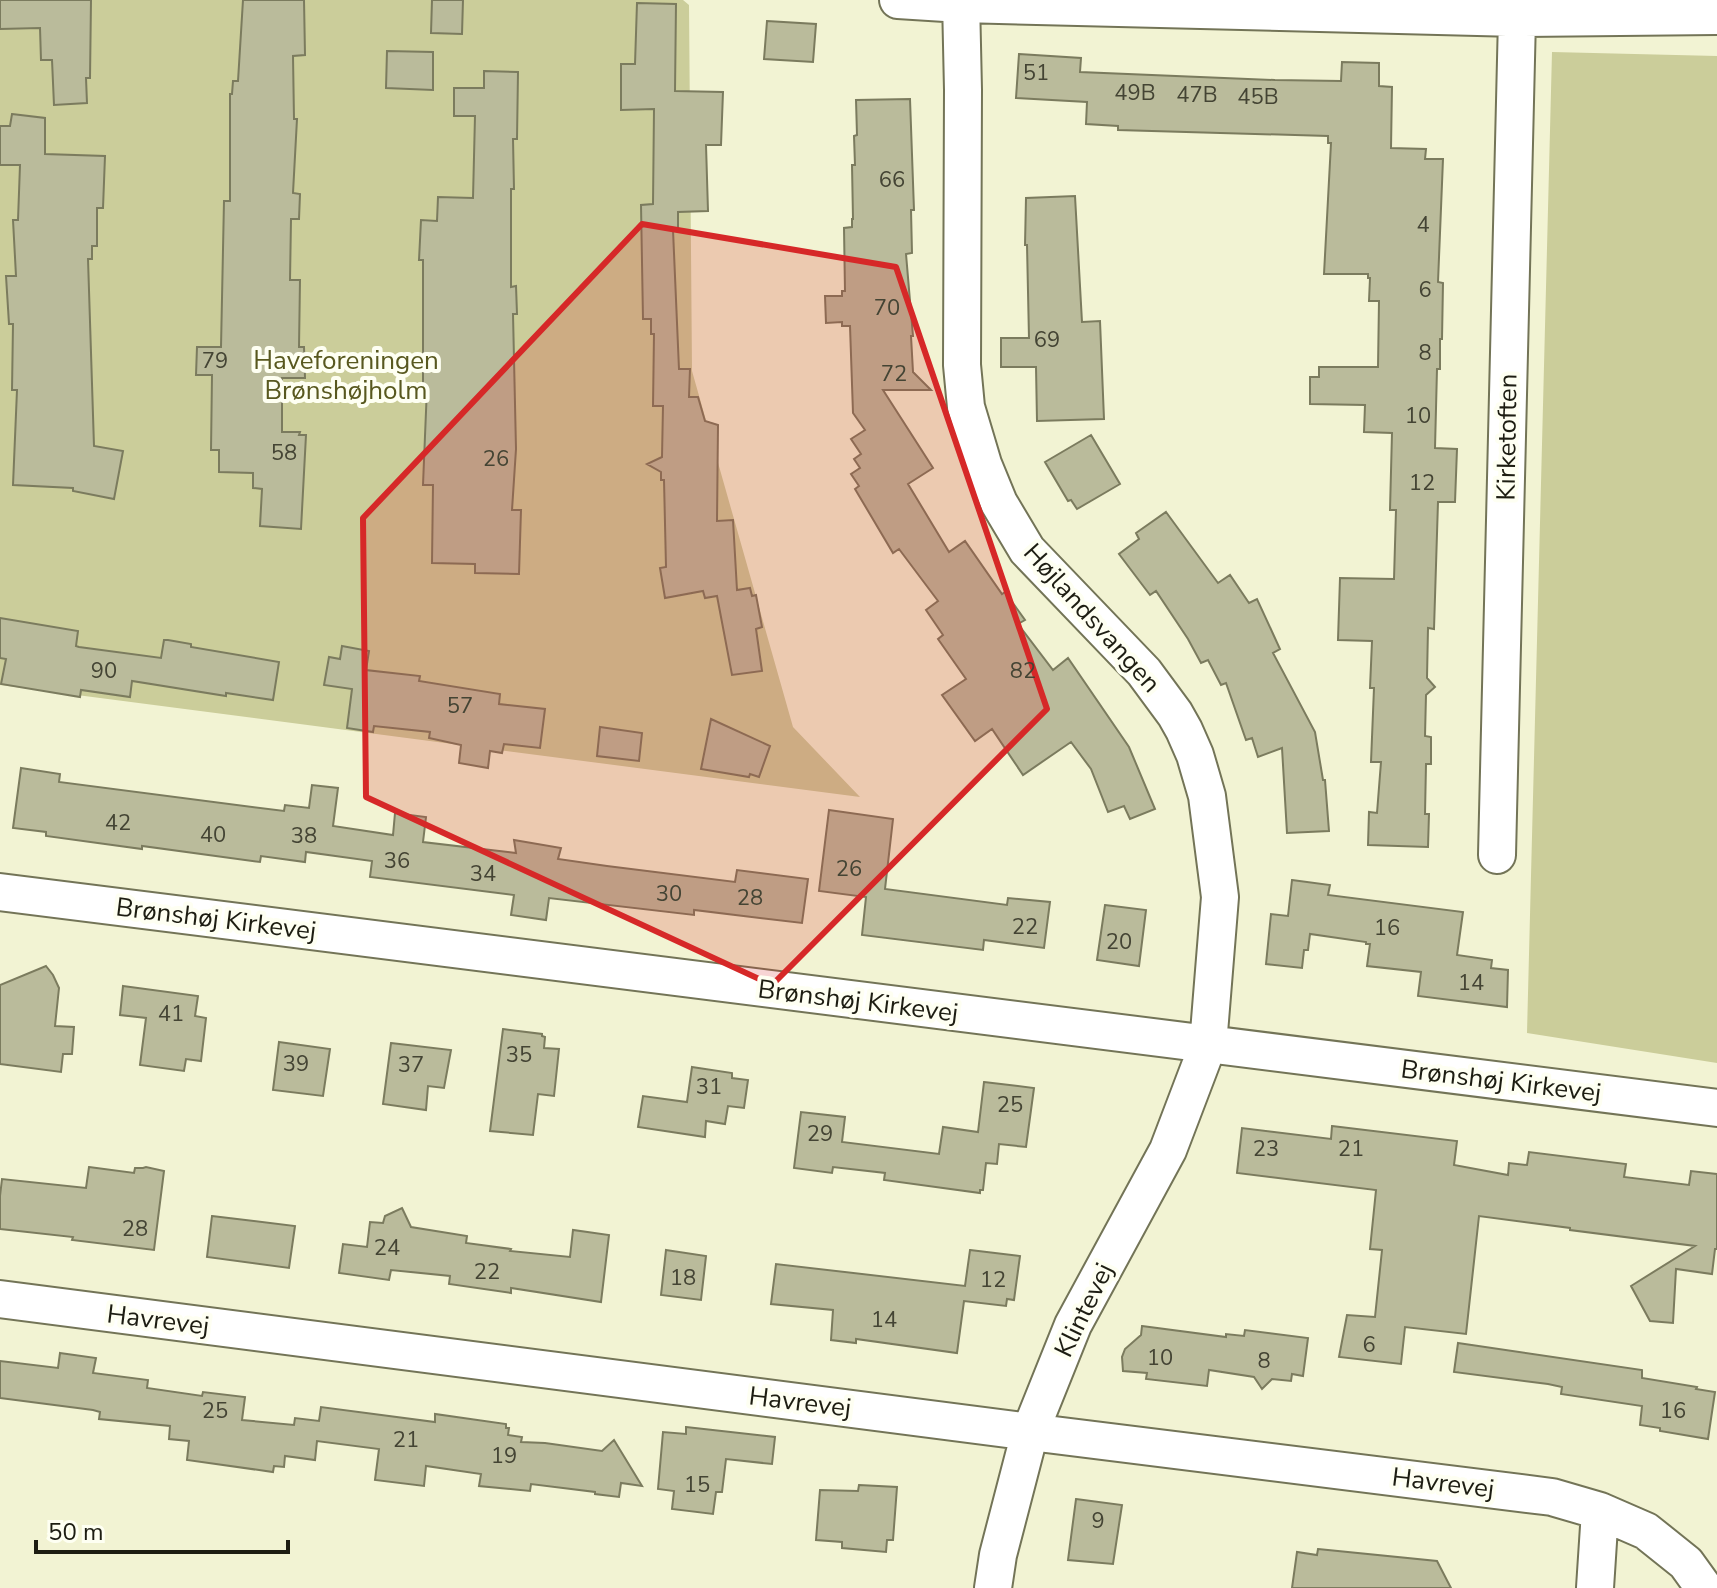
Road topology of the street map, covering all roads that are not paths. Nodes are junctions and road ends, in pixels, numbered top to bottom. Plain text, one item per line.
1 (898, 0) edge
2 (961, 2) edge
3 (1717, 16) edge
4 (1517, 18) junction
5 (1497, 855) dead end
6 (0, 892) edge
7 (1208, 1045) junction
8 (1717, 1108) edge
9 (0, 1299) edge
10 (1030, 1432) junction
11 (1600, 1511) junction
12 (993, 1588) edge
13 (1595, 1588) edge
14 (1704, 1588) edge

1 - 2 street
2 - 4 street
2 - 7 street, Højlandsvangen
3 - 4 street
4 - 5 street, Kirketoften
6 - 7 street, Brønshøj Kirkevej
7 - 8 street, Brønshøj Kirkevej
7 - 10 street, Klintevej
9 - 10 street, Havrevej
10 - 11 street, Havrevej
10 - 12 street, Klintevej
11 - 13 street
11 - 14 street, Havrevej

